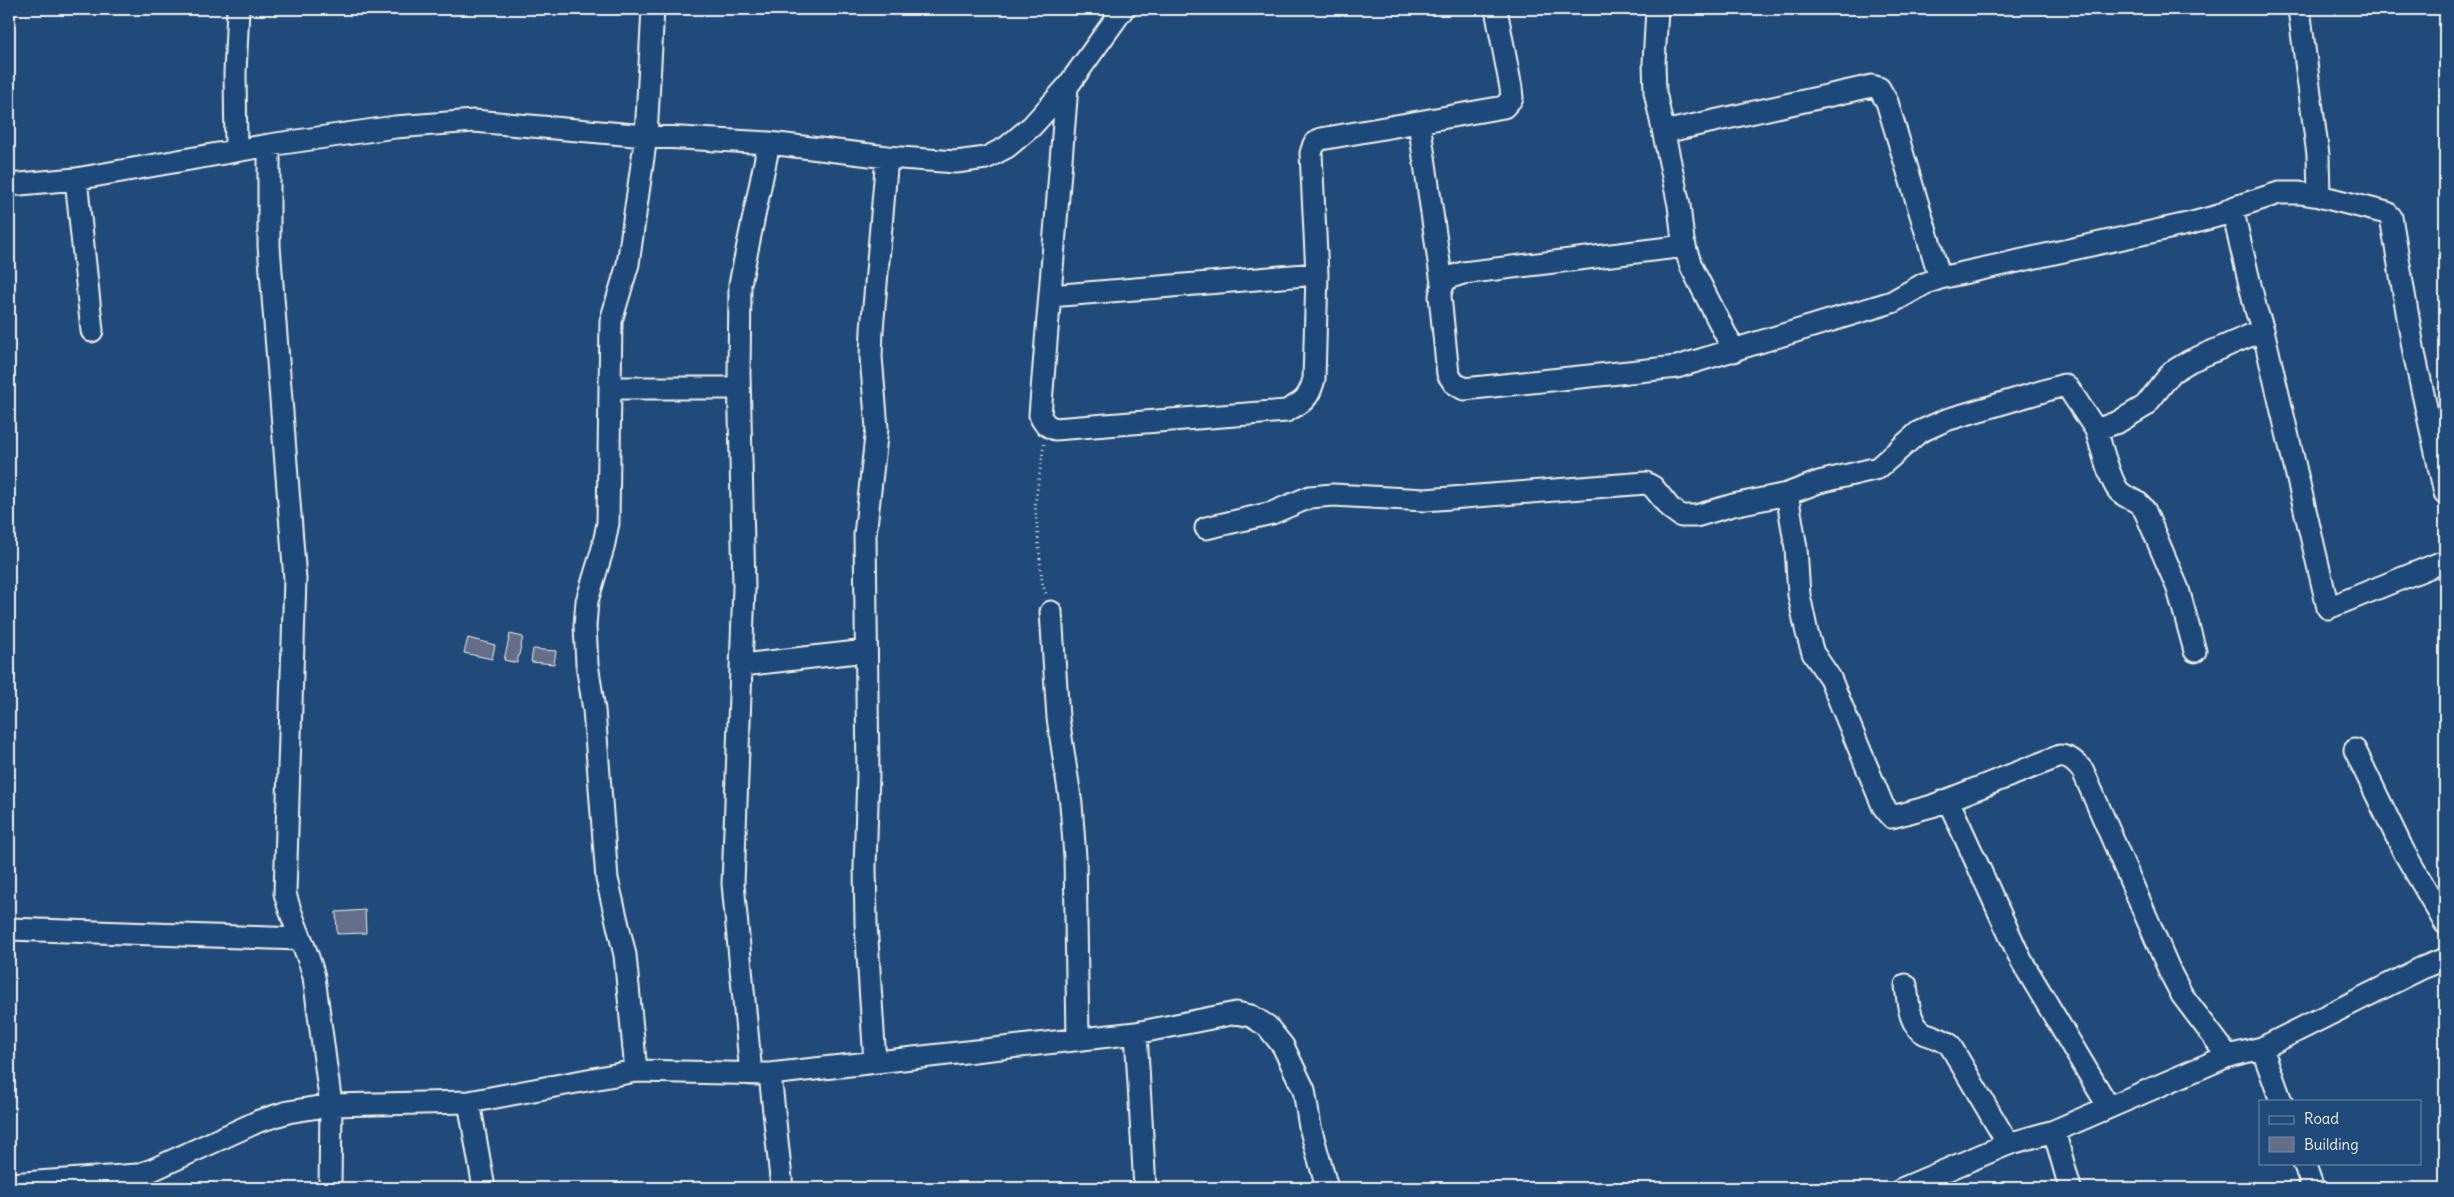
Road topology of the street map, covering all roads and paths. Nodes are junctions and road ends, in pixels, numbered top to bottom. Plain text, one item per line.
1 (238, 9) edge
2 (653, 9) edge
3 (1123, 9) edge
4 (1496, 9) edge
5 (1657, 9) edge
6 (2299, 9) edge
7 (1067, 88) junction
8 (1418, 122) junction
9 (1664, 132) junction
10 (646, 136) junction
11 (768, 143) junction
12 (269, 145) junction
13 (236, 151) junction
14 (887, 157) junction
15 (76, 179) junction
16 (9, 185) edge
17 (2319, 196) junction
18 (2232, 208) junction
19 (1685, 246) junction
20 (1317, 274) junction
21 (1940, 278) junction
22 (1442, 283) junction
23 (1050, 296) junction
24 (92, 330) dead end
25 (2264, 330) junction
26 (1734, 351) junction
27 (610, 388) junction
28 (739, 388) junction
29 (1047, 426) junction
30 (2096, 430) junction
31 (1787, 494) junction
32 (2445, 494) edge
33 (1206, 528) dead end
34 (2445, 560) edge
35 (1051, 612) joint
36 (866, 651) junction
37 (2195, 651) dead end
38 (742, 664) junction
39 (2355, 750) dead end
40 (1948, 800) junction
41 (2445, 923) edge
42 (9, 929) edge
43 (300, 939) junction
44 (2445, 959) edge
45 (1906, 986) dead end
46 (1136, 1033) junction
47 (1078, 1039) junction
48 (2262, 1048) junction
49 (2228, 1056) junction
50 (875, 1062) junction
51 (636, 1072) junction
52 (760, 1074) junction
53 (2281, 1100) edge
54 (469, 1102) junction
55 (331, 1106) junction
56 (2108, 1106) junction
57 (2054, 1131) junction
58 (2008, 1144) junction
59 (2304, 1164) edge
60 (9, 1184) edge
61 (330, 1188) edge
62 (484, 1188) edge
63 (782, 1188) edge
64 (1145, 1188) edge
65 (1327, 1188) edge
66 (1904, 1188) edge
67 (2070, 1188) edge
68 (2313, 1188) edge

1 - 13 street
2 - 10 street
3 - 7 street
4 - 8 street
5 - 9 street
6 - 17 street
7 - 14 street
7 - 23 street
8 - 20 street
8 - 22 street
9 - 19 street
9 - 21 street
10 - 11 street
10 - 12 street
10 - 27 street
11 - 14 street
11 - 28 street
12 - 13 street
12 - 43 street
13 - 15 street
14 - 36 street
15 - 16 street
15 - 24 street
17 - 18 street
17 - 32 street
18 - 21 street
18 - 25 street
19 - 22 street
19 - 26 street
20 - 23 street
20 - 29 street
21 - 26 street
22 - 26 street
23 - 29 street
25 - 30 street
25 - 34 street
27 - 28 street
27 - 51 street
28 - 38 street
29 - 35 path
30 - 31 street
30 - 37 street
31 - 33 street
31 - 40 street
35 - 47 street
36 - 38 street
36 - 50 street
38 - 52 street
39 - 41 street
40 - 49 street
40 - 56 street
42 - 43 street
43 - 55 street
44 - 48 street
45 - 58 street
46 - 47 street
46 - 64 street
46 - 65 street
47 - 50 street
48 - 49 street
48 - 53 street
49 - 56 street
50 - 52 street
51 - 52 street
51 - 54 street
52 - 63 street
54 - 55 street
54 - 62 street
55 - 60 street
55 - 61 street
56 - 57 street
57 - 58 street
57 - 67 street
58 - 66 street
59 - 68 street

